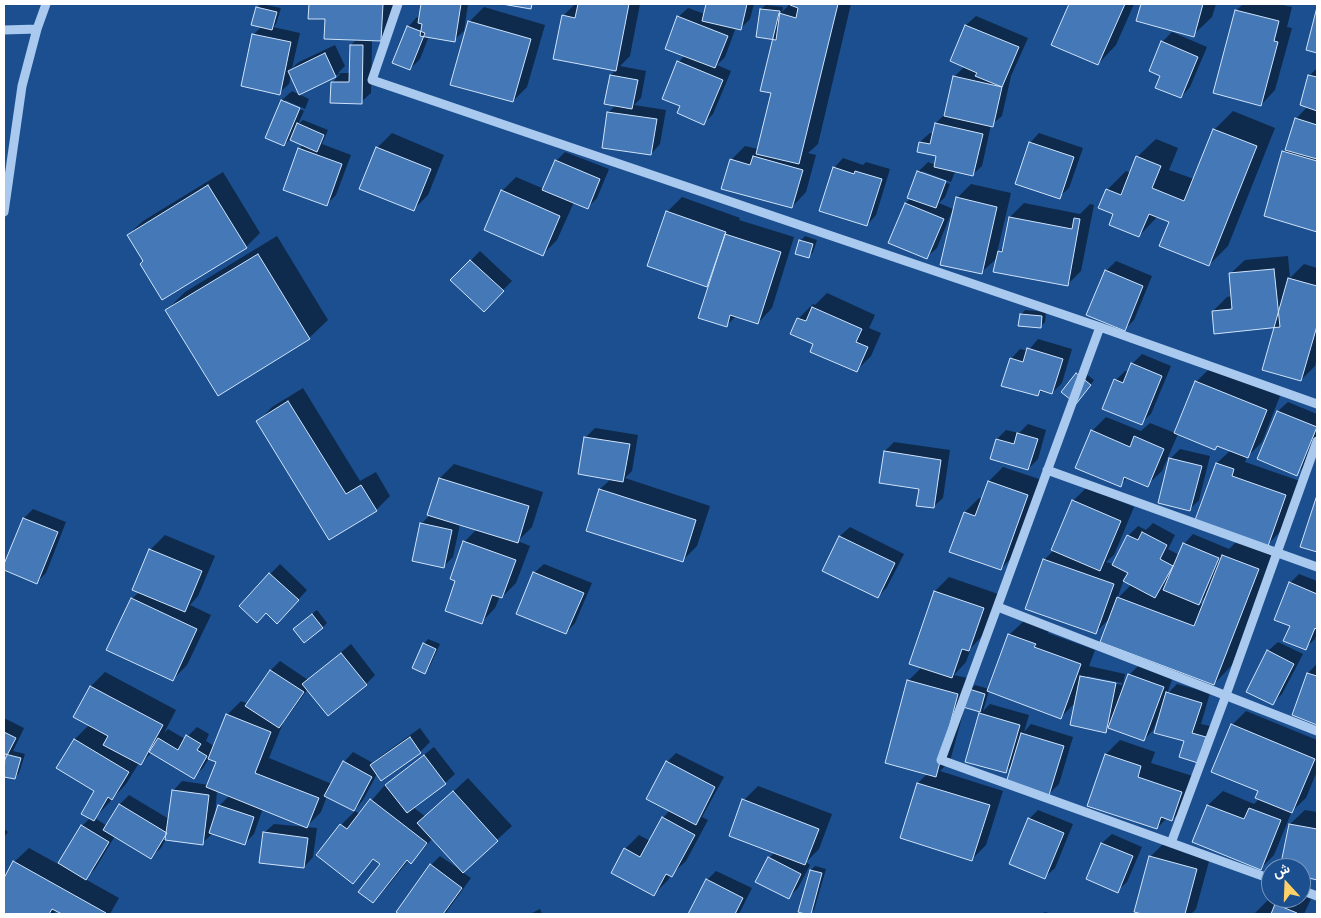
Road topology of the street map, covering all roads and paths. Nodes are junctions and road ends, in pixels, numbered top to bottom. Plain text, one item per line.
1 (46, 4) edge
2 (398, 4) edge
3 (37, 29) junction
4 (4, 30) edge
5 (4, 212) edge
6 (1100, 328) junction
7 (1317, 404) edge
8 (1317, 441) edge
9 (1047, 470) junction
10 (1278, 552) junction
11 (1317, 567) edge
12 (998, 607) junction
13 (1226, 695) junction
14 (1317, 731) edge
15 (1171, 843) junction
16 (1261, 875) edge

1 - 3 street
2 - 6 street
3 - 4 street
3 - 5 street
6 - 7 street
6 - 9 street
8 - 10 street
9 - 10 street
9 - 12 street
10 - 11 street
10 - 13 street
12 - 13 street
12 - 15 street
13 - 14 street
13 - 15 street
15 - 16 street

